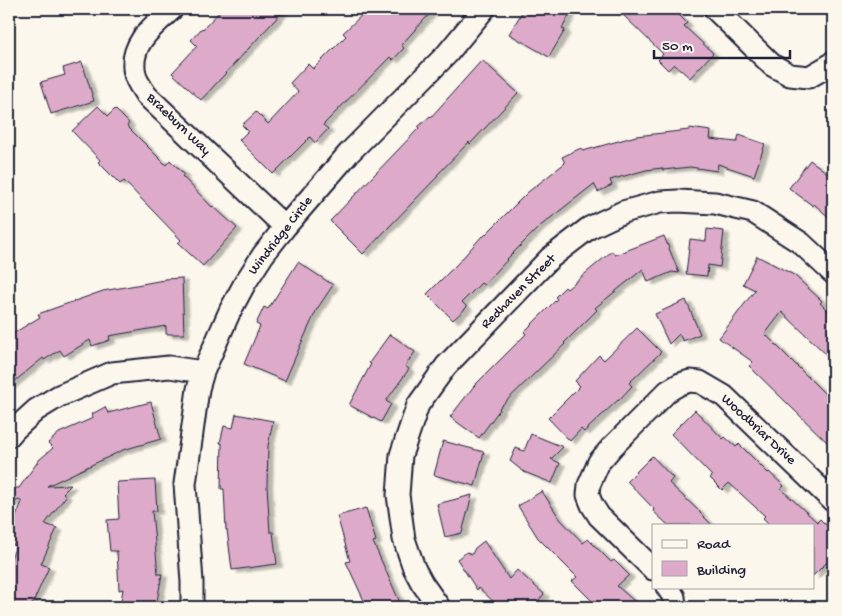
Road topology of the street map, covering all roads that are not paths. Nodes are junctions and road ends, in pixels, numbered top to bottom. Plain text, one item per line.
1 (172, 9) edge
2 (484, 9) edge
3 (715, 9) edge
4 (833, 62) edge
5 (285, 227) junction
6 (833, 273) edge
7 (203, 372) junction
8 (9, 436) edge
9 (833, 501) edge
10 (652, 568) edge
11 (668, 588) edge
12 (192, 607) edge
13 (439, 607) edge
14 (675, 607) edge

1 - 5 street, Braeburn Way
2 - 5 street, Windridge Circle
3 - 4 street
5 - 7 street, Windridge Circle
6 - 13 street, Redhaven Street
7 - 8 street
7 - 12 street, Windridge Circle
9 - 10 street, Woodbriar Drive
11 - 14 street

